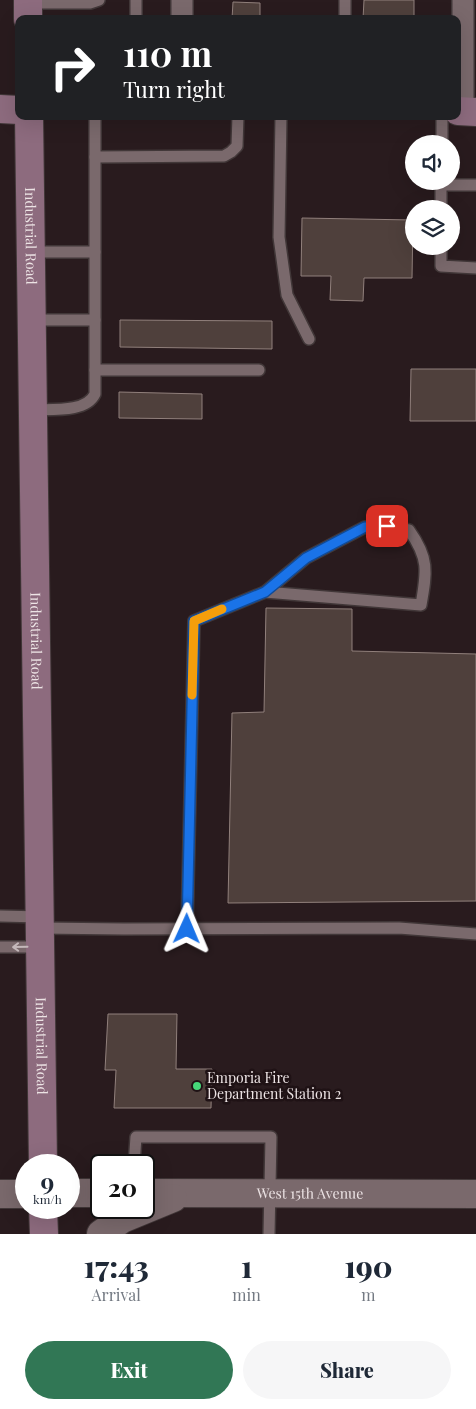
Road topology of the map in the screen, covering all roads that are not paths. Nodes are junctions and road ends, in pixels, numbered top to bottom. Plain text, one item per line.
1 (99, 0) edge
2 (136, 0) edge
3 (182, 0) edge
4 (345, 0) edge
5 (463, 0) edge
6 (28, 7) edge
7 (136, 15) edge
8 (182, 15) edge
9 (345, 15) edge
10 (461, 75) edge
11 (0, 110) edge
12 (15, 110) edge
13 (29, 120) edge
14 (95, 120) edge
15 (238, 120) edge
16 (281, 120) edge
17 (456, 120) edge
18 (447, 135) edge
19 (95, 157) junction
20 (460, 184) edge
21 (476, 185) edge
22 (31, 252) junction
23 (95, 252) junction
24 (441, 255) edge
25 (476, 268) edge
26 (32, 320) junction
27 (95, 320) junction
28 (309, 339) dead end
29 (95, 370) junction
30 (259, 370) dead end
31 (33, 410) junction
32 (265, 592) junction
33 (0, 916) edge
34 (187, 929) junction
35 (41, 930) junction
36 (476, 934) edge
37 (0, 947) edge
38 (43, 1154) edge
39 (135, 1154) edge
40 (155, 1193) edge
41 (185, 1193) junction
42 (269, 1193) junction
43 (0, 1194) edge
44 (15, 1194) edge
45 (476, 1194) edge
46 (44, 1219) edge
47 (44, 1234) edge
48 (101, 1234) edge
49 (269, 1234) edge

1 - 6 lane
2 - 7 lane
3 - 8 street
4 - 9 lane
5 - 10 street
11 - 12 main road
13 - 22 main road, Industrial Road
14 - 19 lane
15 - 19 lane
16 - 28 lane
17 - 18 lane
19 - 23 lane
20 - 21 lane
22 - 23 lane
22 - 26 main road, Industrial Road
23 - 27 lane
24 - 25 lane
26 - 27 lane
26 - 31 main road, Industrial Road
27 - 29 lane
29 - 30 lane
29 - 31 lane
31 - 35 main road, Industrial Road
32 - 32 lane
32 - 34 lane
33 - 35 lane
34 - 35 lane
34 - 36 lane
35 -> 37 lane
35 - 38 main road, Industrial Road
39 - 42 lane
40 - 41 street, West 15th Avenue
41 - 42 street, West 15th Avenue
41 - 48 street
42 - 45 street, West 15th Avenue
42 - 49 lane
43 - 44 street
46 - 47 main road

